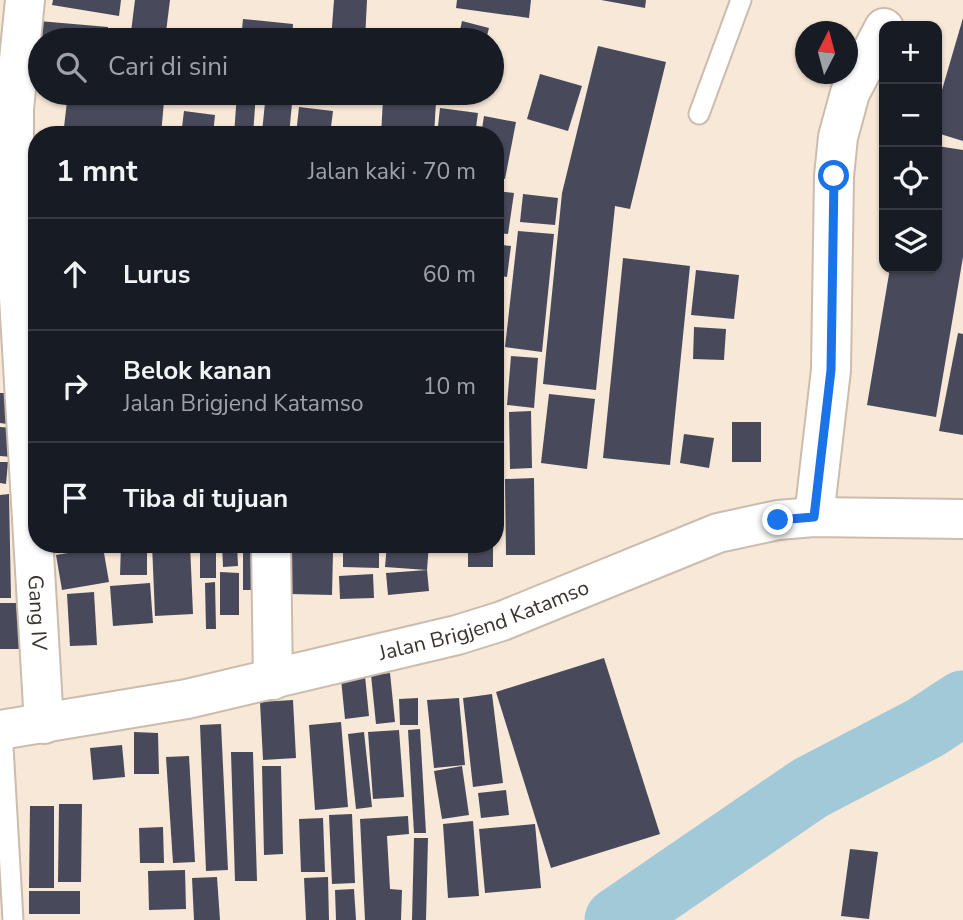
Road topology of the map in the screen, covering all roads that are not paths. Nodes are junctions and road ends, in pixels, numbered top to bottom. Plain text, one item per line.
1 (741, 0) edge
2 (902, 0) edge
3 (16, 6) edge
4 (889, 21) edge
5 (879, 38) edge
6 (699, 114) dead end
7 (28, 451) edge
8 (814, 517) junction
9 (963, 519) edge
10 (34, 553) edge
11 (271, 553) edge
12 (273, 680) junction
13 (44, 724) junction
14 (1, 729) edge
15 (13, 920) edge

1 - 6 lane
2 - 4 street
3 - 7 street, Gang IV
5 - 8 street
8 - 9 street, Jalan Brigjend Katamso
8 - 12 street, Jalan Brigjend Katamso
10 - 13 street, Gang IV
11 - 12 street
12 - 13 street, Jalan Brigjend Katamso
13 - 14 street, Jalan Brigjend Katamso
14 - 15 lane

